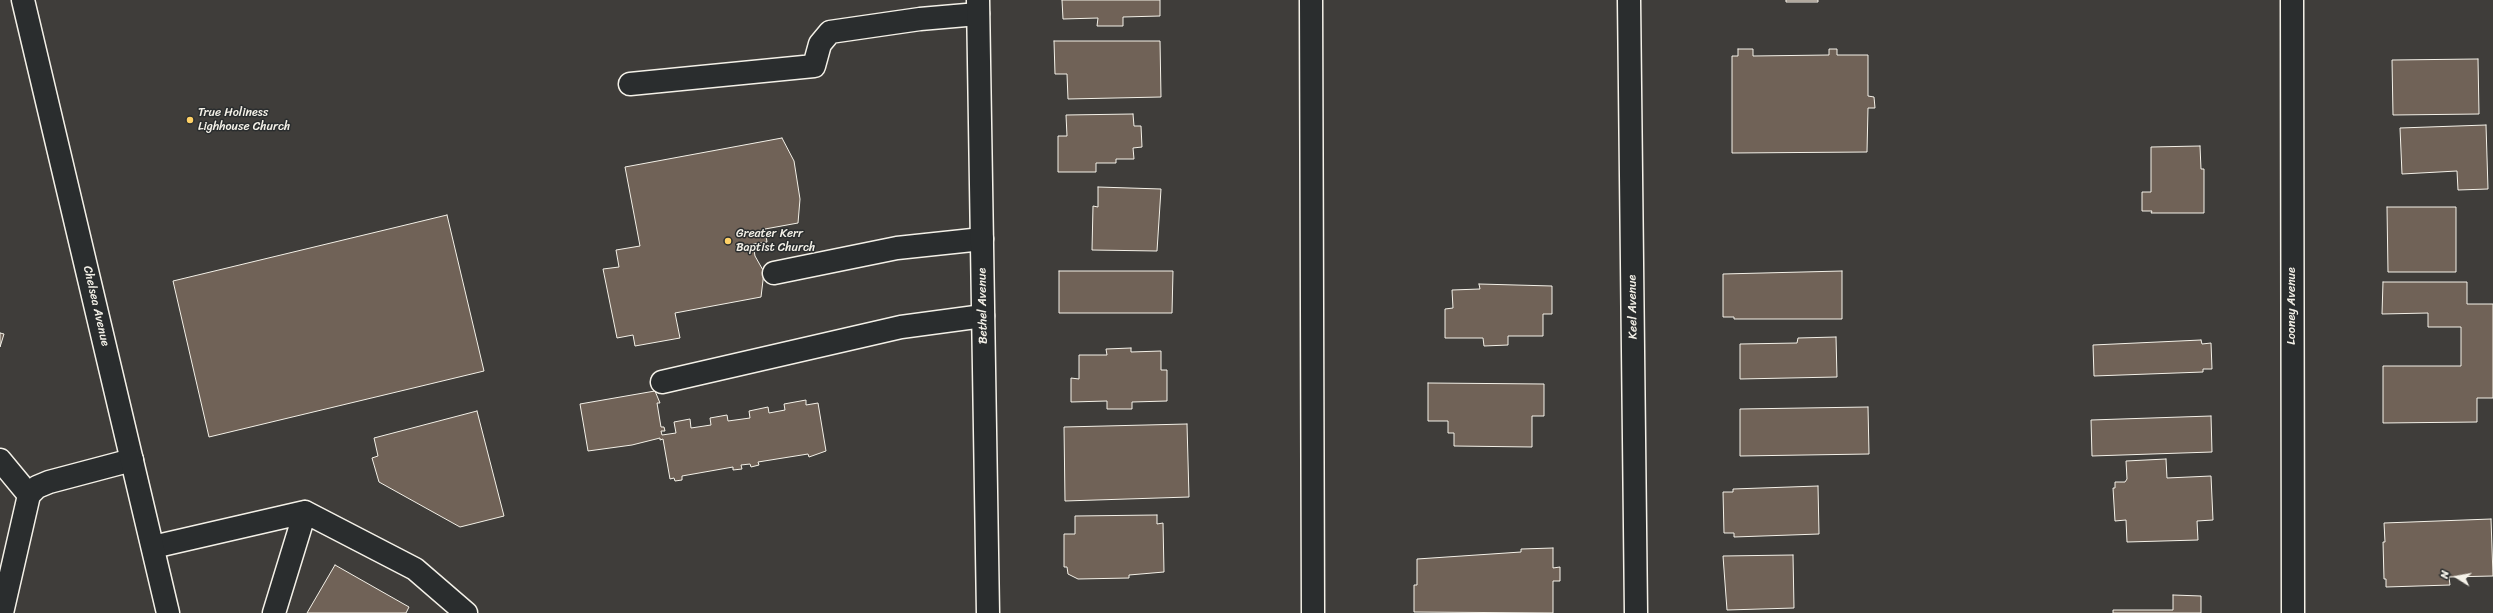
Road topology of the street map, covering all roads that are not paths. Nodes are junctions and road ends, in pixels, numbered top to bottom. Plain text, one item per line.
1 (23, 0) edge
2 (1311, 0) edge
3 (1629, 0) edge
4 (2292, 0) edge
5 (978, 7) edge
6 (630, 84) dead end
7 (982, 239) junction
8 (774, 273) dead end
9 (983, 316) junction
10 (662, 382) dead end
11 (0, 460) edge
12 (132, 460) junction
13 (29, 495) junction
14 (305, 512) junction
15 (153, 547) junction
16 (2, 613) edge
17 (168, 613) edge
18 (274, 613) edge
19 (466, 613) edge
20 (988, 613) edge
21 (1313, 613) edge
22 (1636, 613) edge
23 (2293, 613) edge

1 - 12 street, Chelsea Avenue
2 - 21 street
3 - 22 street, Keel Avenue
4 - 23 street, Looney Avenue
5 - 6 street
5 - 7 street, Bethel Avenue
7 - 8 street
7 - 9 street, Bethel Avenue
9 - 10 street
9 - 20 street, Bethel Avenue
11 - 13 street
12 - 13 street
12 - 15 street, Chelsea Avenue
13 - 16 street
14 - 15 street
14 - 18 street
14 - 19 street
15 - 17 street, Chelsea Avenue

